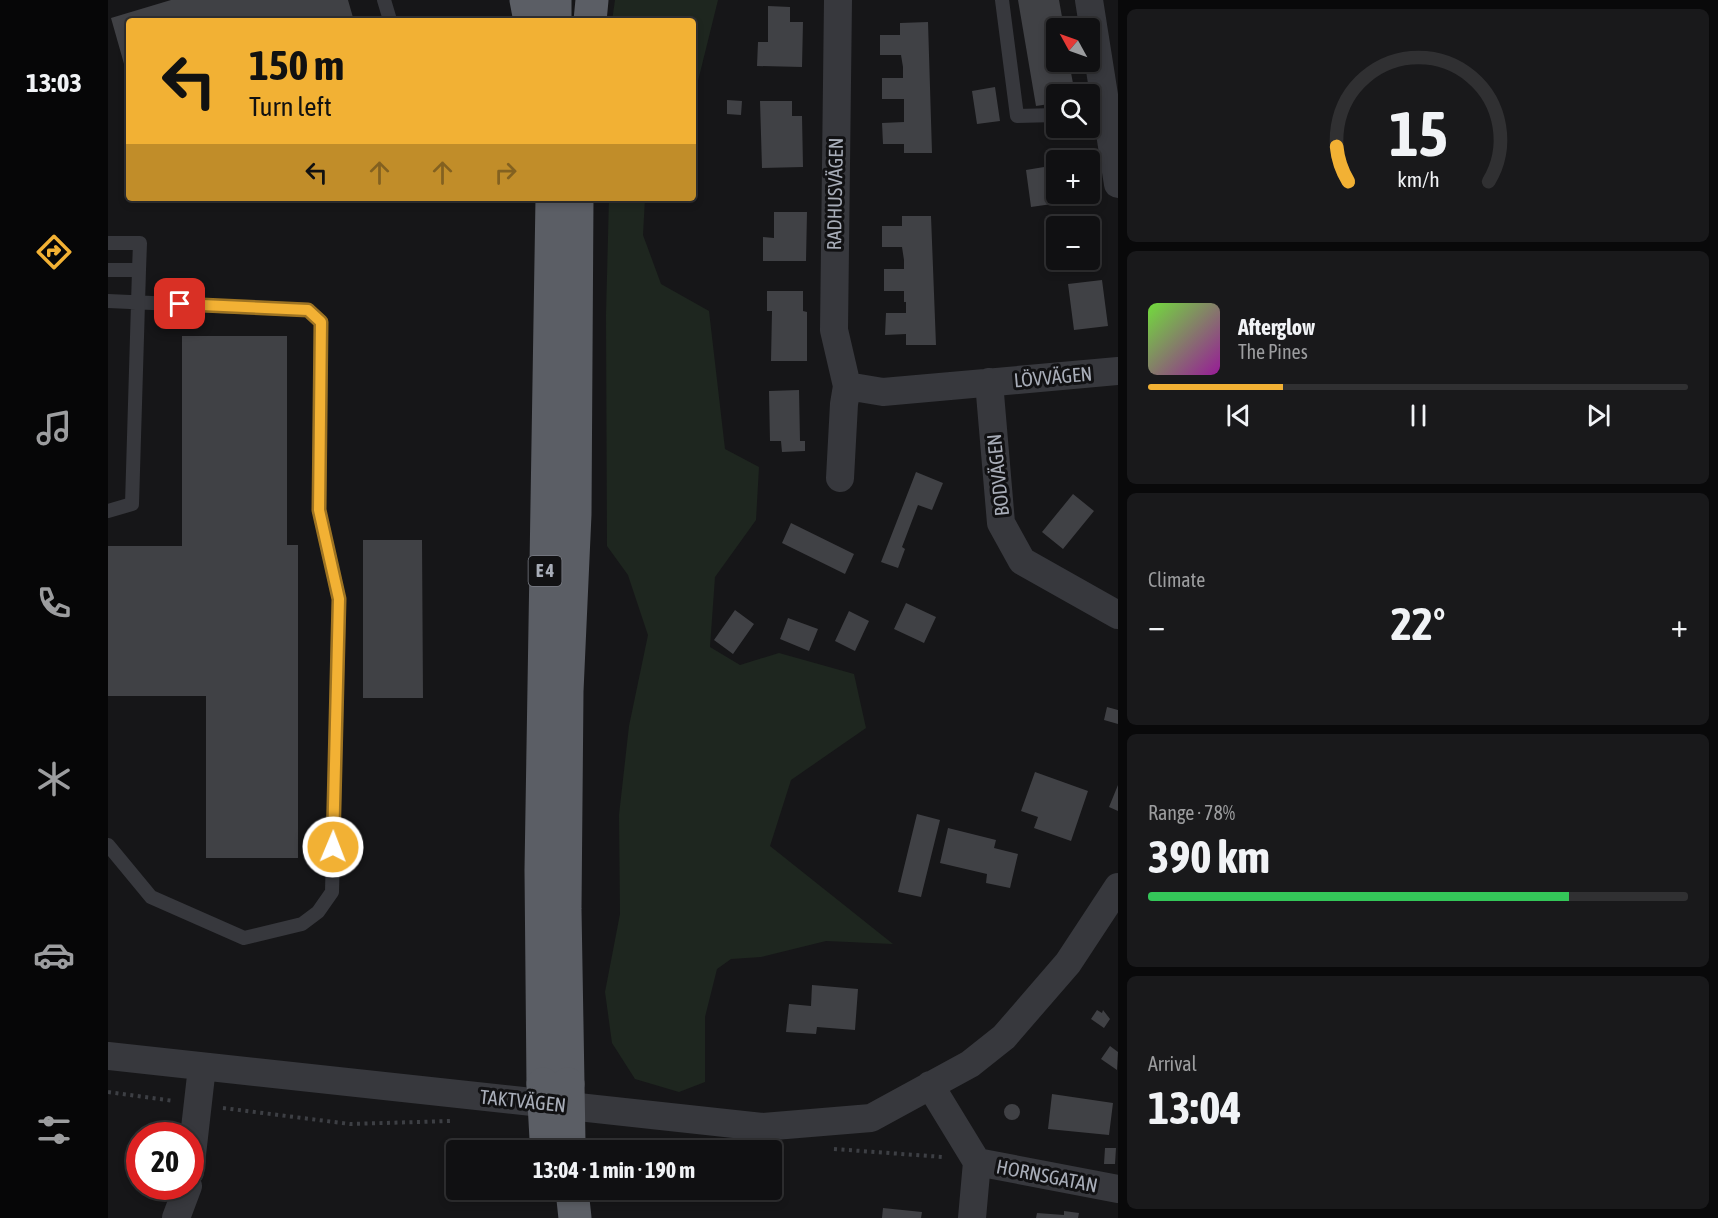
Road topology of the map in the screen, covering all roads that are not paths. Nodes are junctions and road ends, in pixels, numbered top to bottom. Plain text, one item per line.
1 (384, 0) edge
2 (526, 0) edge
3 (555, 0) edge
4 (577, 0) edge
5 (592, 0) edge
6 (838, 0) edge
7 (1002, 0) edge
8 (1089, 0) edge
9 (389, 18) edge
10 (529, 18) edge
11 (555, 18) edge
12 (576, 18) edge
13 (590, 18) edge
14 (1095, 84) edge
15 (1046, 115) edge
16 (1100, 123) edge
17 (1118, 184) edge
18 (565, 201) edge
19 (566, 201) edge
20 (108, 243) edge
21 (108, 270) edge
22 (139, 270) junction
23 (108, 301) edge
24 (137, 302) junction
25 (1118, 371) edge
26 (989, 382) junction
27 (847, 386) junction
28 (840, 478) dead end
29 (108, 511) edge
30 (1118, 615) edge
31 (108, 845) edge
32 (1118, 887) edge
33 (108, 1056) edge
34 (202, 1067) junction
35 (555, 1084) junction
36 (930, 1085) junction
37 (196, 1122) edge
38 (558, 1140) edge
39 (977, 1162) junction
40 (1118, 1189) edge
41 (183, 1200) edge
42 (551, 1200) edge
43 (573, 1200) edge
44 (176, 1218) edge
45 (552, 1218) edge
46 (575, 1218) edge
47 (972, 1218) edge

1 - 9 lane
2 - 10 highway
3 - 11 highway
4 - 12 highway
5 - 13 highway
6 - 27 street, RADHUSVÄGEN
7 - 15 lane
8 - 14 street
16 - 17 street
18 - 35 highway, E 4
19 - 35 highway, E 4
20 - 22 lane
21 - 22 lane
22 - 24 lane
23 - 24 lane
24 - 29 lane
24 - 31 lane
25 - 26 street, LÖVVÄGEN
26 - 27 street
26 - 30 street, BODVÄGEN
27 - 28 street, RADHUSVÄGEN
32 - 36 street, TAKTVÄGEN
33 - 34 street, TAKTVÄGEN
34 - 36 street, TAKTVÄGEN
34 - 37 street
35 - 38 highway, E 4, bridge
36 - 39 street
39 - 40 street, HORNSGATAN
39 - 47 street
41 - 44 street
42 - 45 highway
43 - 46 highway

